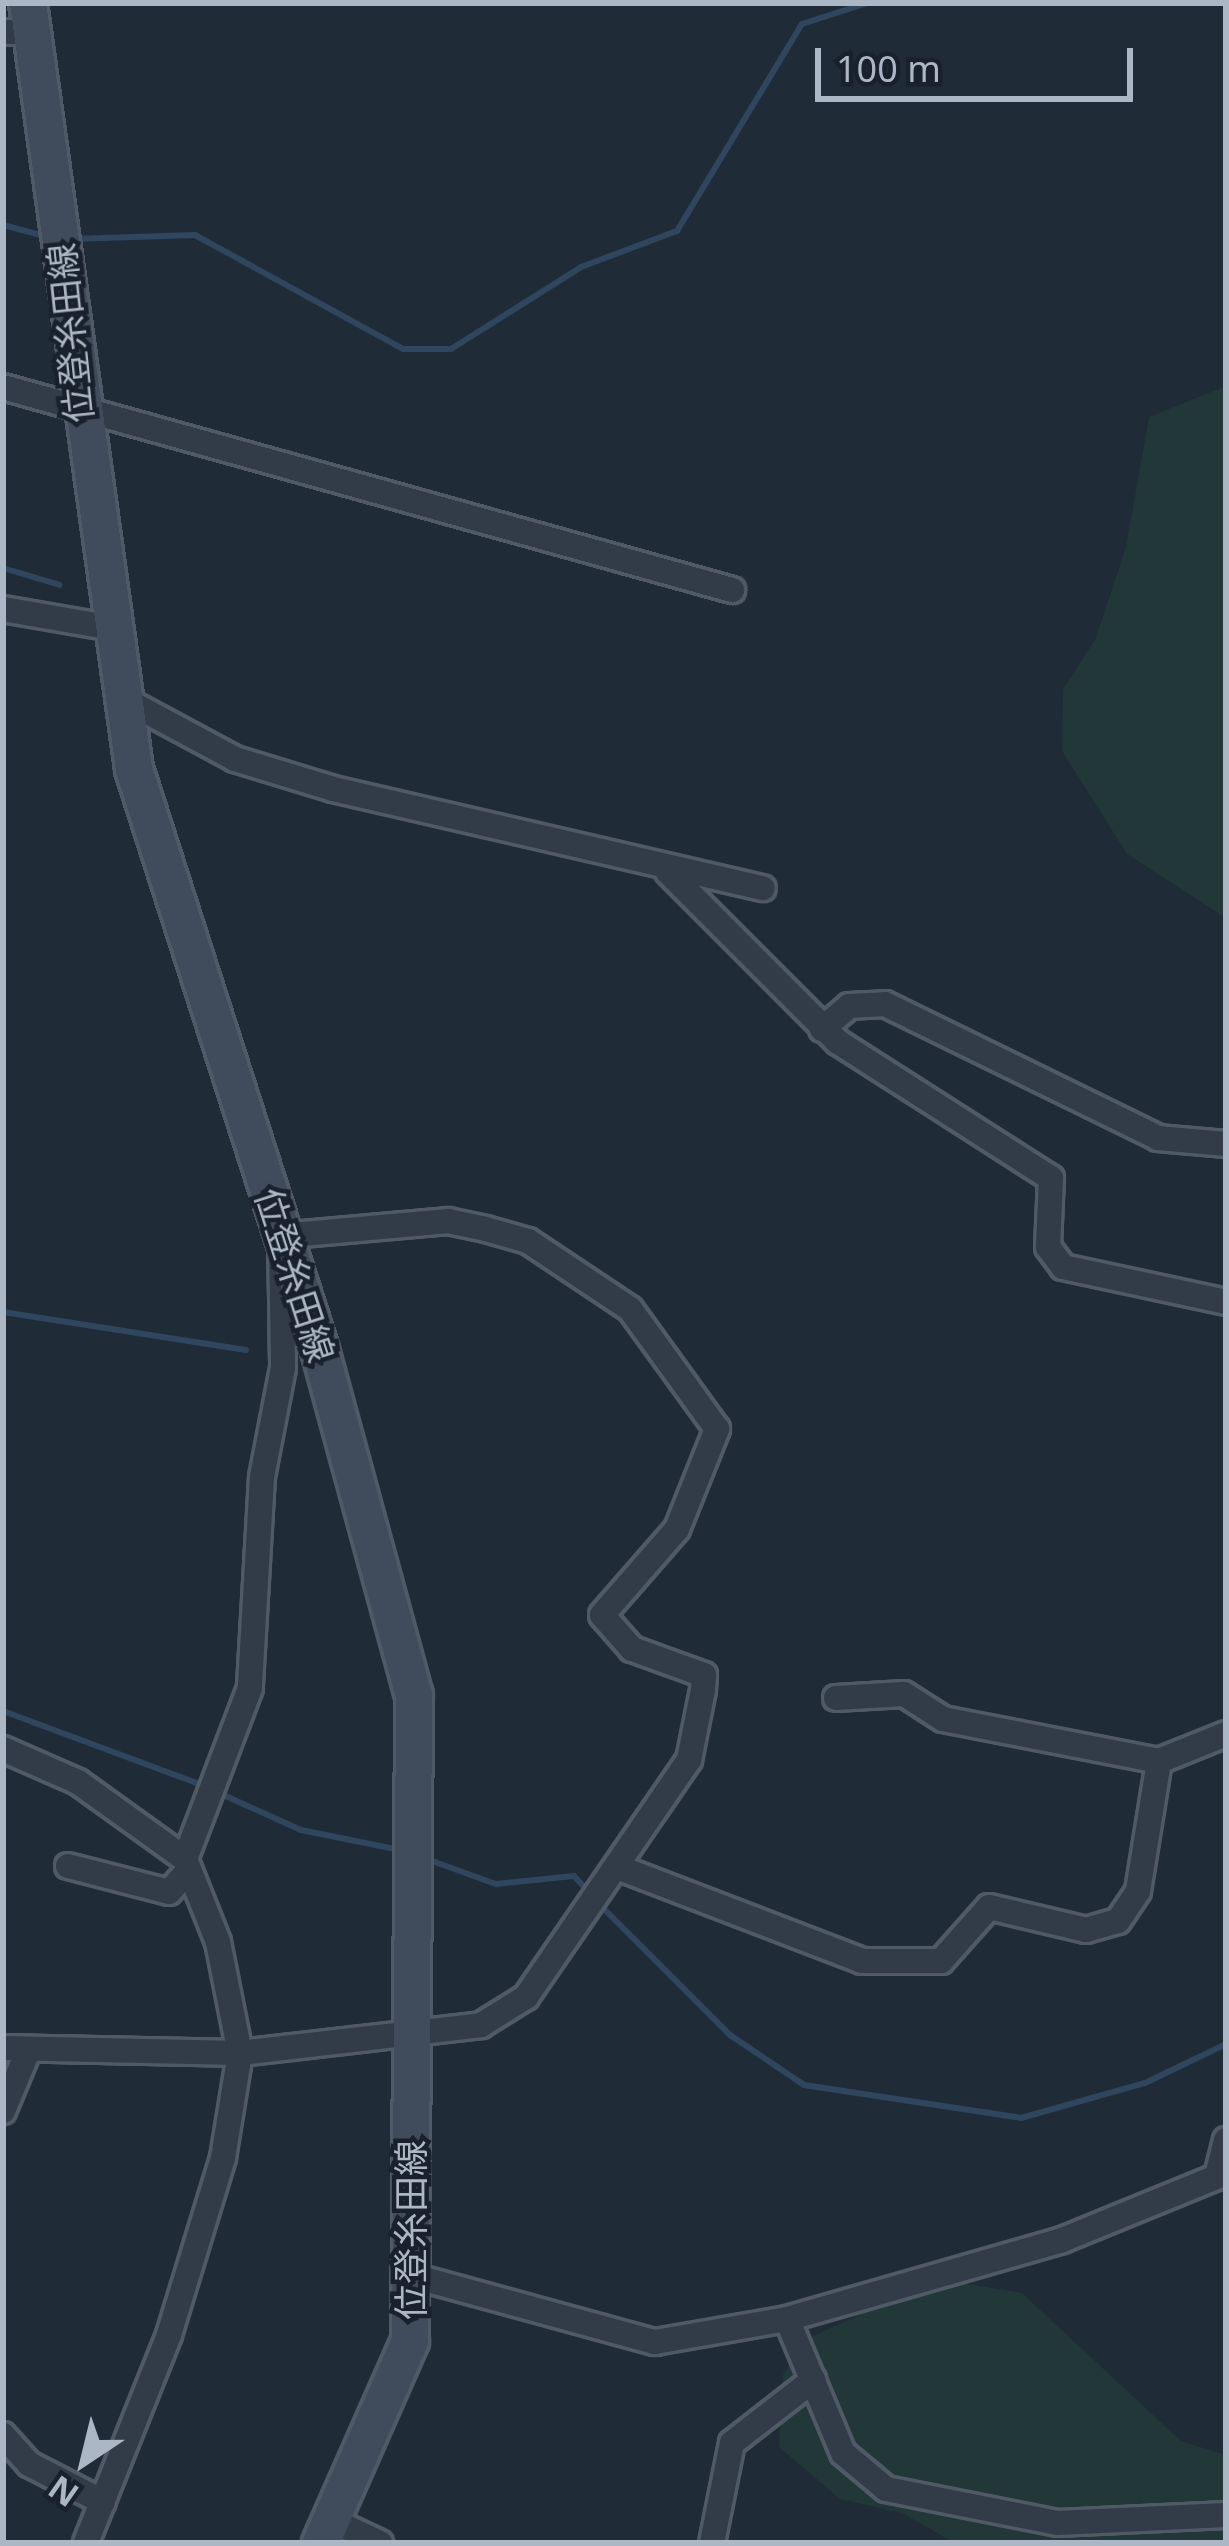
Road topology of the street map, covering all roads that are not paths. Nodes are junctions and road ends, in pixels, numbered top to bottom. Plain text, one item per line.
1 (20, 22) edge
2 (3, 387) edge
3 (78, 416) junction
4 (732, 590) dead end
5 (3, 610) edge
6 (107, 627) junction
7 (118, 696) junction
8 (668, 872) junction
9 (763, 888) dead end
10 (822, 1029) junction
11 (1226, 1144) edge
12 (281, 1236) junction
13 (1226, 1301) edge
14 (836, 1698) dead end
15 (1226, 1734) edge
16 (3, 1749) edge
17 (1159, 1761) junction
18 (68, 1866) dead end
19 (186, 1866) junction
20 (620, 1868) junction
21 (410, 2033) junction
22 (16, 2049) edge
23 (240, 2053) junction
24 (3, 2111) edge
25 (1226, 2140) edge
26 (1221, 2174) edge
27 (413, 2276) junction
28 (787, 2319) junction
29 (813, 2380) junction
30 (3, 2435) edge
31 (103, 2502) junction
32 (1226, 2515) edge
33 (327, 2532) edge
34 (86, 2543) edge
35 (380, 2543) edge
36 (712, 2543) edge

1 - 3 main road, 位登糸田線
2 - 3 street
3 - 4 street
3 - 6 main road, 位登糸田線
5 - 6 street
6 - 7 main road, 位登糸田線
7 - 8 street
7 - 12 main road, 位登糸田線
8 - 9 street
8 - 10 street
10 - 11 street
10 - 13 street
12 - 19 street
12 - 20 street
12 - 21 main road, 位登糸田線
14 - 17 street
15 - 17 street
16 - 19 street
17 - 20 street
18 - 19 street
19 - 23 street
20 - 21 street
21 - 23 street
21 - 27 main road, 位登糸田線
22 - 23 street
22 - 24 street
23 - 31 street
25 - 26 street
26 - 28 street
27 - 28 street
27 - 33 main road, 位登糸田線
28 - 29 street
29 - 32 street
29 - 36 street
30 - 31 street
31 - 34 street
33 - 35 street

